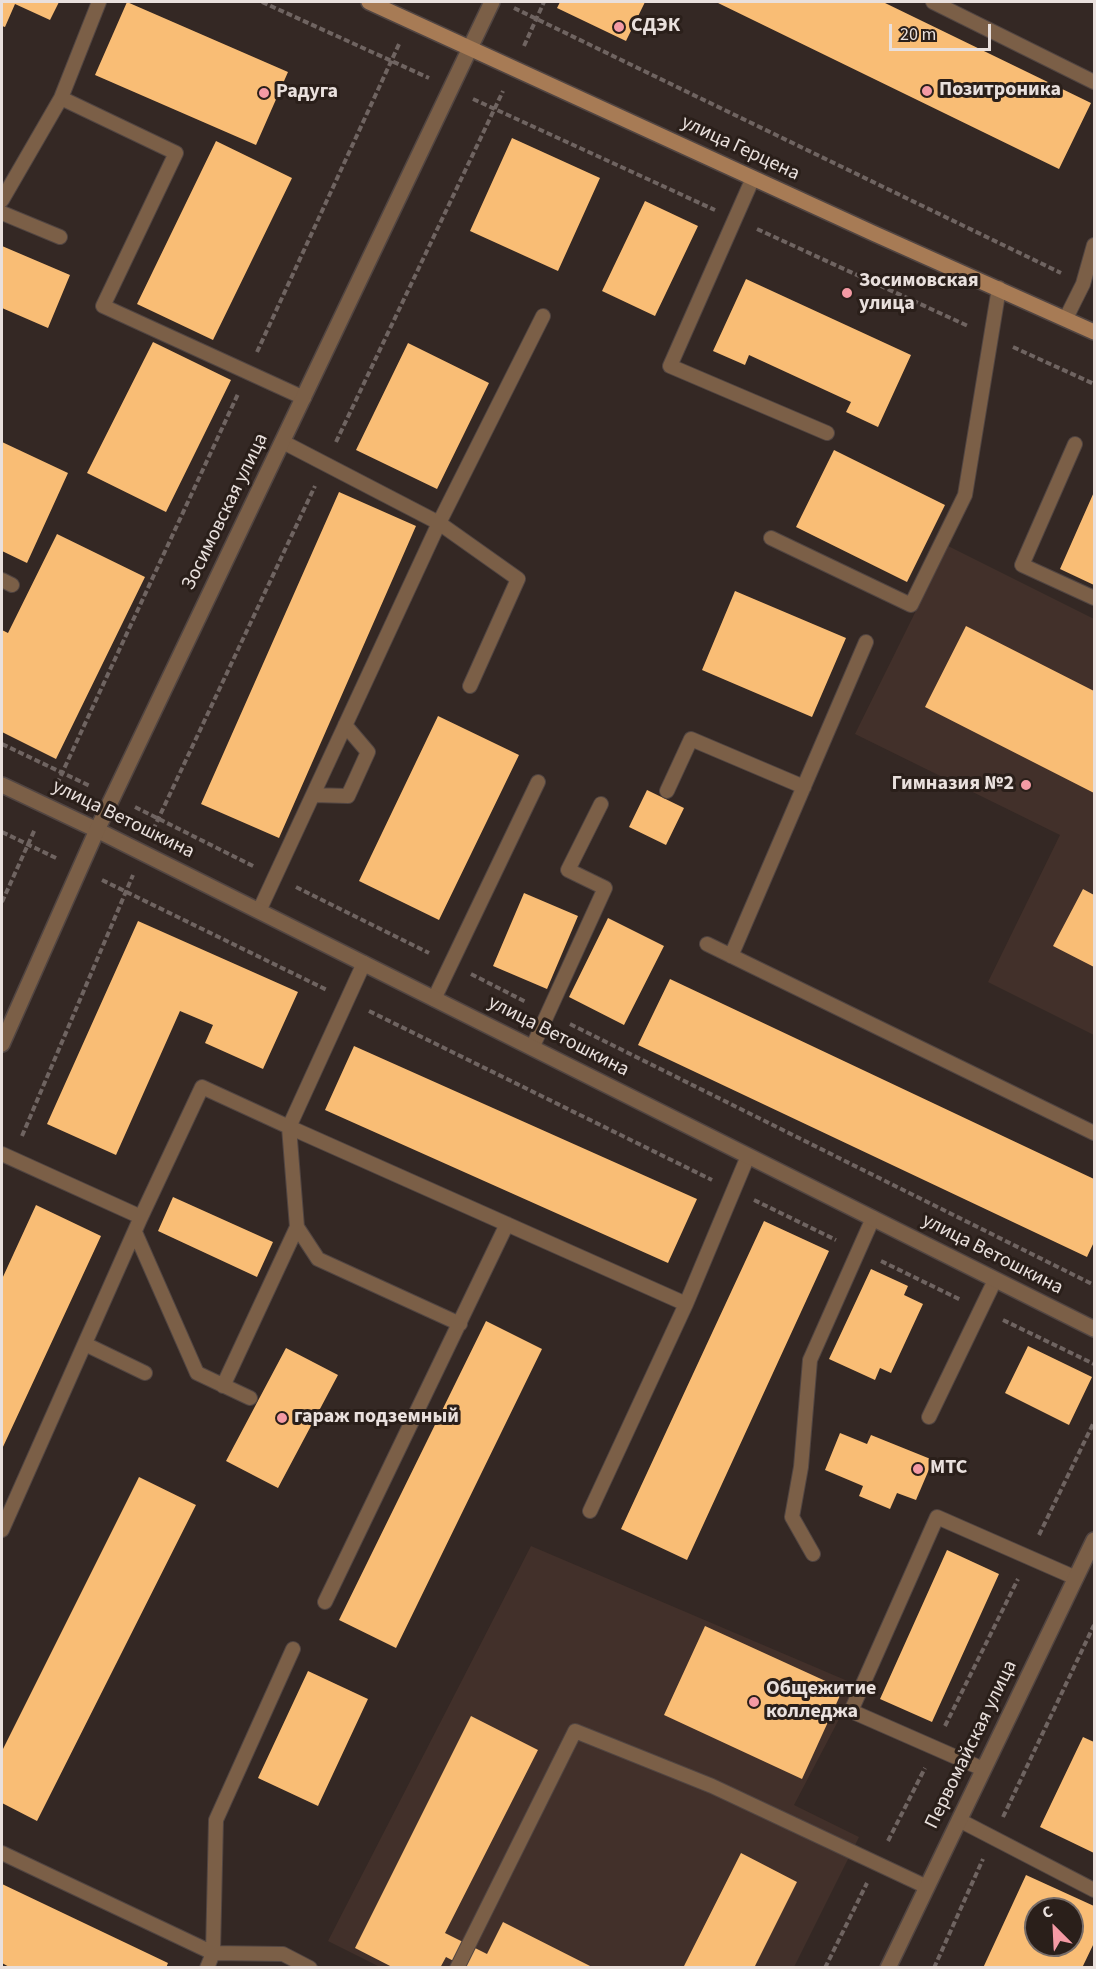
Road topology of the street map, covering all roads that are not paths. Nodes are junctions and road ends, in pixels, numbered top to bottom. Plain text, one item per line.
1 (99, 2) edge
2 (369, 2) edge
3 (492, 2) edge
4 (933, 2) edge
5 (471, 49) junction
6 (1095, 82) edge
7 (61, 99) junction
8 (753, 178) junction
9 (2, 200) edge
10 (2, 213) edge
11 (60, 237) dead end
12 (1095, 245) edge
13 (999, 288) junction
14 (543, 316) dead end
15 (1066, 318) junction
16 (1095, 332) edge
17 (304, 398) junction
18 (827, 433) dead end
19 (283, 442) junction
20 (1075, 444) dead end
21 (439, 523) junction
22 (771, 538) dead end
23 (1095, 598) edge
24 (866, 642) dead end
25 (470, 686) dead end
26 (345, 725) junction
27 (538, 782) dead end
28 (2, 785) edge
29 (804, 787) junction
30 (667, 791) dead end
31 (313, 795) junction
32 (601, 804) dead end
33 (97, 830) junction
34 (259, 911) junction
35 (707, 944) dead end
36 (731, 956) junction
37 (364, 963) junction
38 (434, 999) junction
39 (2, 1044) edge
40 (532, 1048) junction
41 (289, 1127) junction
42 (1095, 1133) edge
43 (7, 1156) edge
44 (748, 1156) junction
45 (141, 1217) junction
46 (873, 1218) junction
47 (507, 1224) junction
48 (297, 1227) junction
49 (135, 1232) junction
50 (995, 1280) junction
51 (686, 1304) junction
52 (460, 1324) junction
53 (1095, 1329) edge
54 (85, 1344) junction
55 (145, 1373) dead end
56 (223, 1386) junction
57 (250, 1398) dead end
58 (929, 1417) dead end
59 (590, 1511) dead end
60 (2, 1530) edge
61 (1095, 1540) edge
62 (813, 1554) dead end
63 (1076, 1578) junction
64 (325, 1602) dead end
65 (293, 1649) dead end
66 (983, 1769) junction
67 (959, 1820) junction
68 (2, 1853) edge
69 (927, 1887) junction
70 (1095, 1890) edge
71 (213, 1953) junction
72 (207, 1968) edge
73 (310, 1968) edge
74 (457, 1968) edge
75 (888, 1968) edge

1 - 7 lane
2 - 5 main road, улица Герцена
3 - 5 street, Зосимовская улица
4 - 6 lane
5 - 8 main road, улица Герцена
5 - 17 street, Зосимовская улица
7 - 9 lane
7 - 17 lane
8 - 13 main road, улица Герцена
8 - 18 lane
10 - 11 lane
12 - 15 lane
13 - 15 main road, улица Герцена
13 - 22 lane
14 - 21 lane
15 - 16 main road, улица Герцена
17 - 19 street, Зосимовская улица
19 - 21 lane
19 - 33 street, Зосимовская улица
20 - 23 lane
21 - 25 lane
21 - 26 lane
24 - 29 lane
26 - 31 lane
26 - 31 lane
27 - 38 lane
28 - 33 street, улица Ветошкина
29 - 30 lane
29 - 36 lane
31 - 34 lane
32 - 40 lane
33 - 34 street, улица Ветошкина
33 - 39 street, Зосимовская улица
34 - 37 street, улица Ветошкина
35 - 36 lane
36 - 42 lane
37 - 38 street, улица Ветошкина
37 - 41 lane
38 - 40 street, улица Ветошкина
40 - 44 street, улица Ветошкина
41 - 45 lane
41 - 47 lane
41 - 48 lane
43 - 45 lane
44 - 46 street, улица Ветошкина
44 - 51 lane
45 - 49 lane
46 - 50 street, улица Ветошкина
46 - 62 lane
47 - 51 lane
47 - 52 lane
48 - 52 lane
48 - 56 lane
49 - 54 lane
49 - 56 lane
50 - 53 street, улица Ветошкина
50 - 58 lane
51 - 59 lane
52 - 64 lane
54 - 55 lane
54 - 60 lane
56 - 57 lane
61 - 63 street, Первомайская улица
63 - 66 street, Первомайская улица
63 - 66 lane
65 - 71 lane
66 - 67 street, Первомайская улица
67 - 69 street, Первомайская улица
67 - 70 lane
68 - 71 lane
69 - 74 lane
69 - 75 street, Первомайская улица
71 - 72 lane
71 - 73 lane

